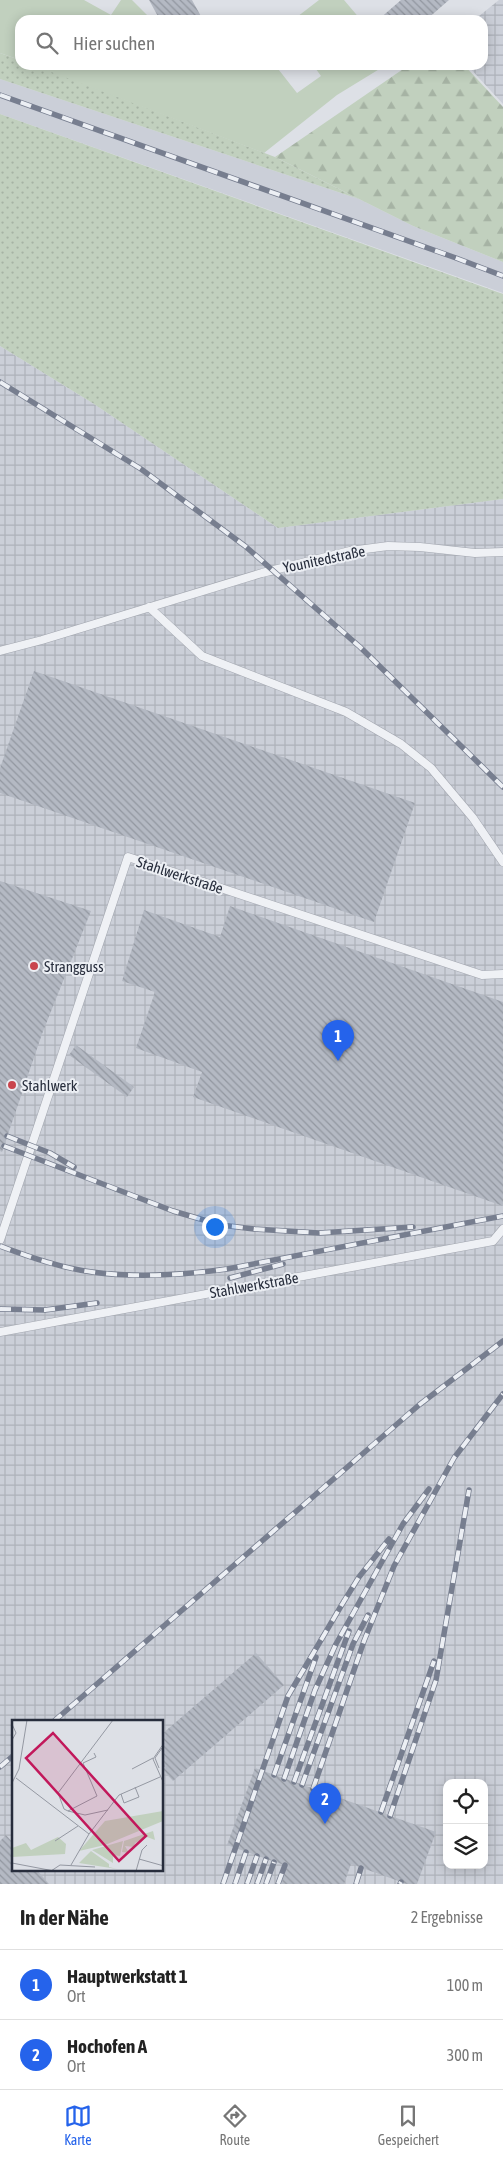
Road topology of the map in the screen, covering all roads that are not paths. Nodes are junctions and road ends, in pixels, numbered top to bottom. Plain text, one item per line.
1 (503, 552) edge
2 (149, 607) junction
3 (0, 651) edge
4 (503, 862) edge
5 (503, 974) edge
6 (503, 1229) edge
7 (0, 1240) edge
8 (0, 1332) edge

1 - 2 lane, Younitedstraße
2 - 3 lane
2 - 4 lane
5 - 7 lane, Stahlwerkstraße
6 - 8 lane, Stahlwerkstraße

